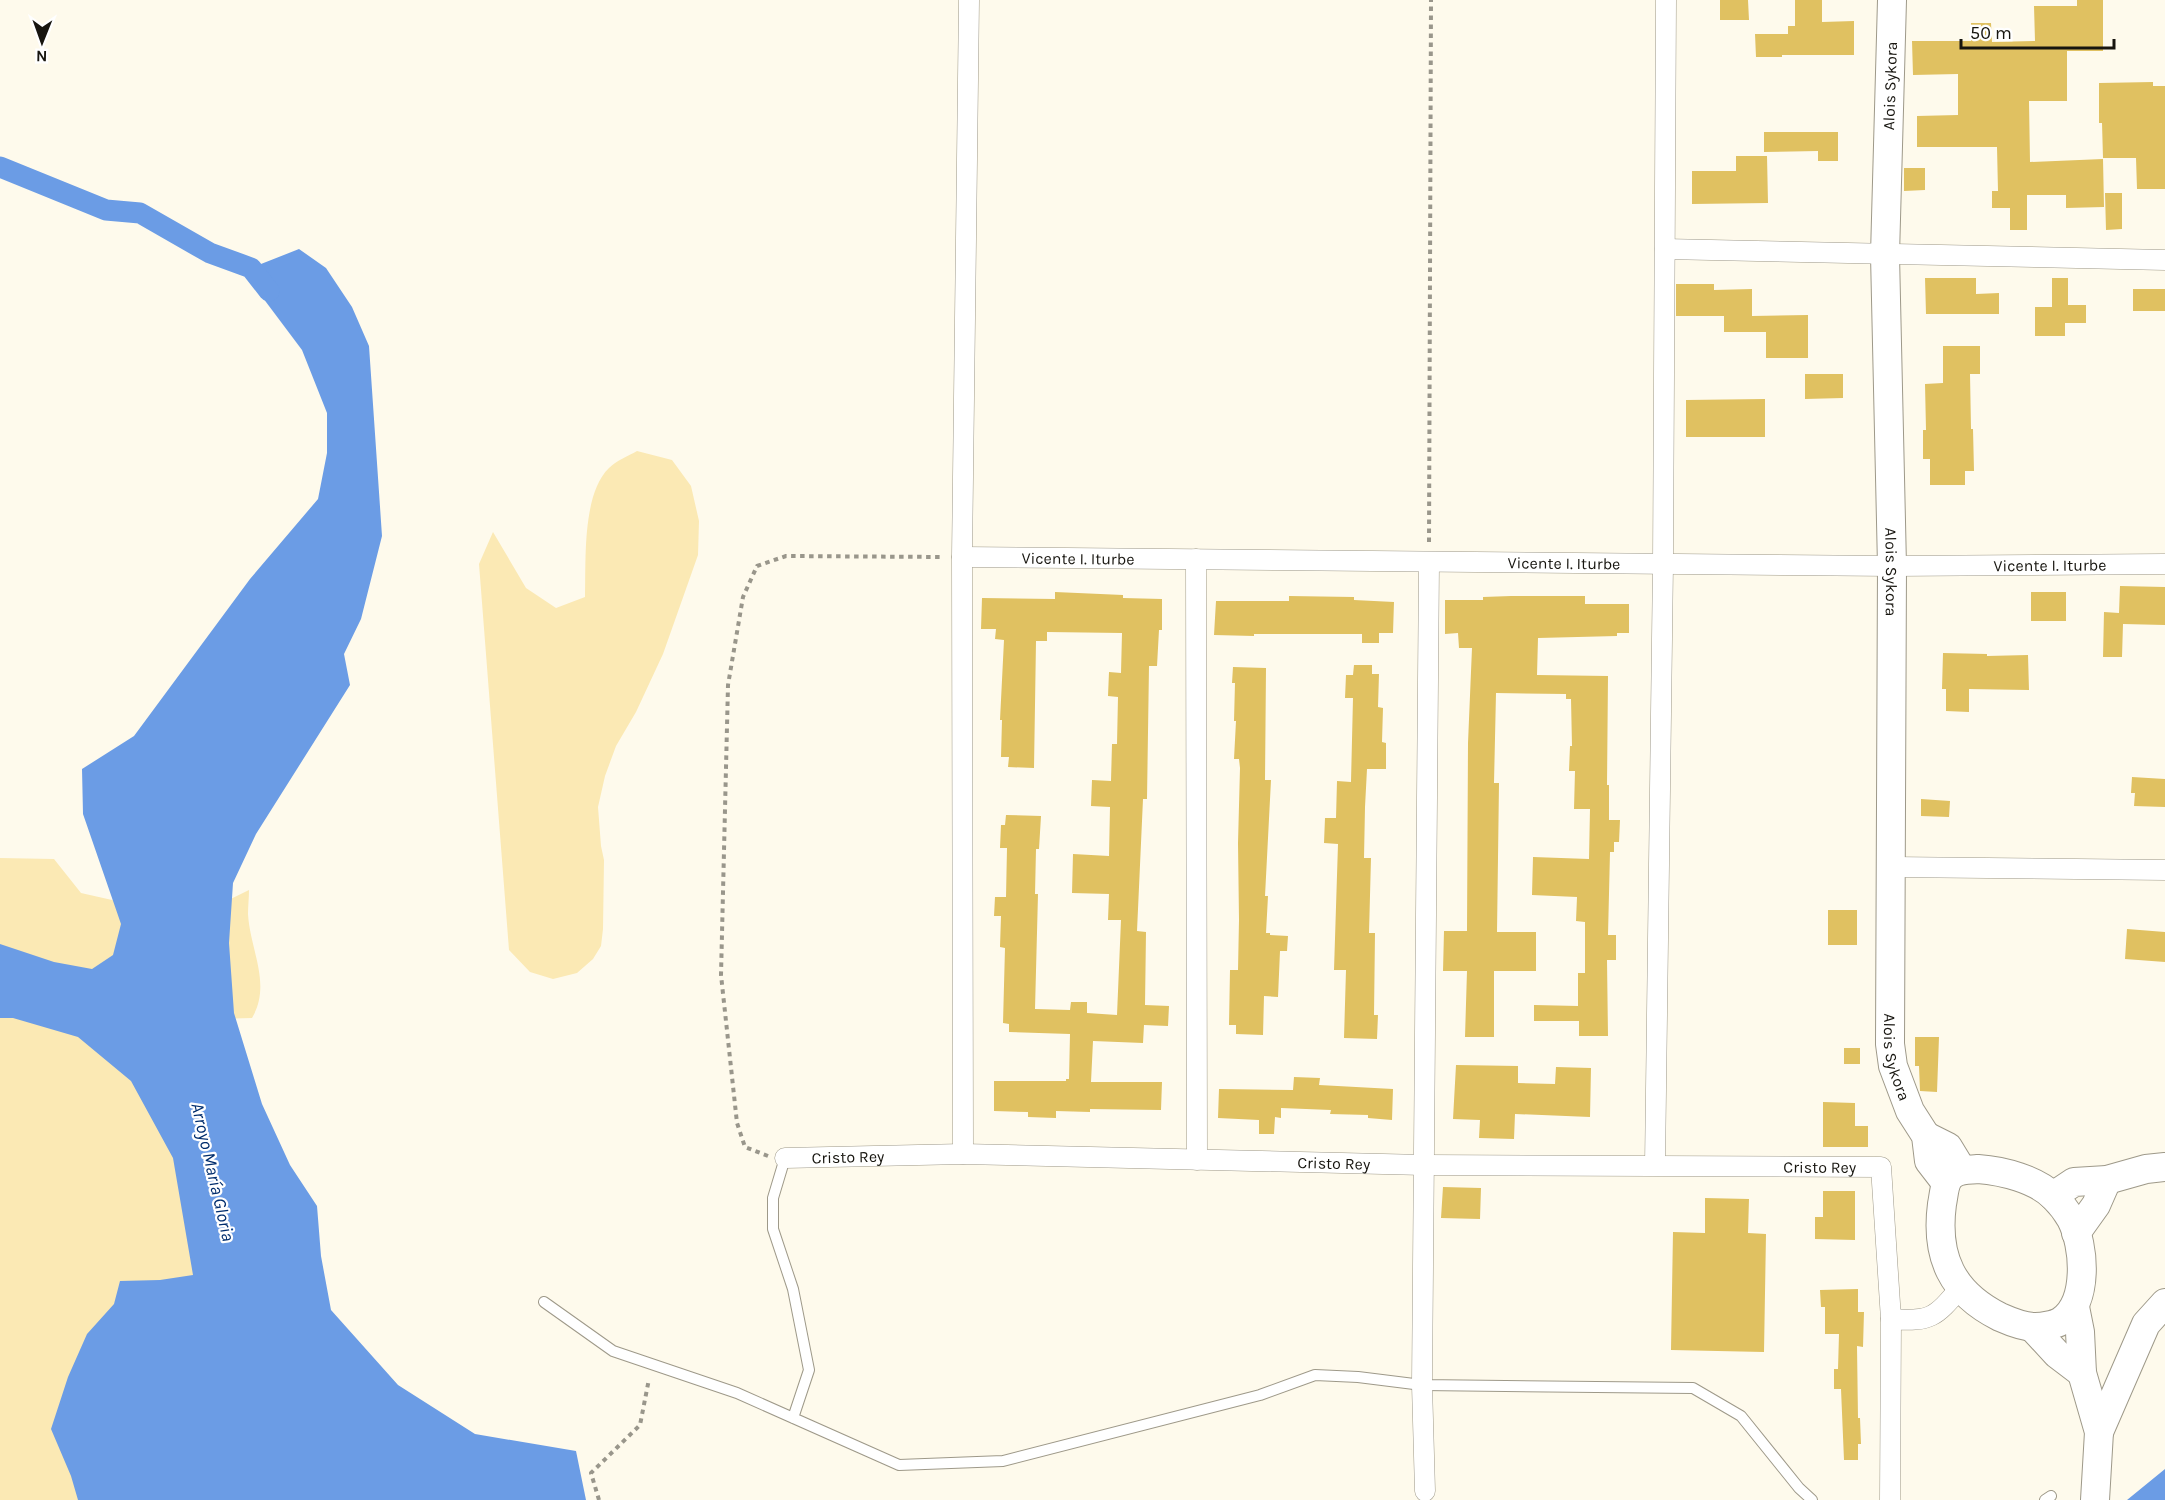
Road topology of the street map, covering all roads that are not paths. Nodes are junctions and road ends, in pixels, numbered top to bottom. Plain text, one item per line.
1 (969, 0) edge
2 (1666, 0) edge
3 (1892, 0) edge
4 (1665, 249) junction
5 (1885, 255) junction
6 (2165, 260) edge
7 (962, 557) junction
8 (1196, 560) junction
9 (1429, 562) junction
10 (1663, 564) junction
11 (2165, 564) edge
12 (1892, 566) junction
13 (1892, 867) junction
14 (2165, 870) edge
15 (963, 1154) junction
16 (785, 1158) joint
17 (1197, 1160) junction
18 (1424, 1165) junction
19 (1655, 1165) junction
20 (2165, 1167) edge
21 (1954, 1177) junction
22 (2107, 1180) junction
23 (2053, 1196) junction
24 (2076, 1233) junction
25 (1960, 1288) junction
26 (544, 1302) dead end
27 (2165, 1303) edge
28 (2075, 1306) junction
29 (1891, 1319) junction
30 (2032, 1327) junction
31 (2082, 1373) junction
32 (1422, 1385) junction
33 (794, 1418) junction
34 (2099, 1432) junction
35 (1425, 1491) dead end
36 (2095, 1496) edge
37 (1812, 1500) edge
38 (1890, 1500) edge

1 - 7 street
2 - 4 street
3 - 5 street, Alois Sykora
4 - 5 street
4 - 10 street
5 - 6 street
5 - 12 street, Alois Sykora
7 - 8 street, Vicente I. Iturbe
7 - 15 street
8 - 9 street, Vicente I. Iturbe
8 - 17 street
9 - 10 street, Vicente I. Iturbe
9 - 18 street
10 - 12 street, Vicente I. Iturbe
10 - 19 street
11 - 12 street, Vicente I. Iturbe
12 - 13 street, Alois Sykora
13 - 14 street
13 - 21 street, Alois Sykora
15 - 16 street, Cristo Rey
15 - 17 street, Cristo Rey
16 - 33 lane
17 - 18 street, Cristo Rey
18 - 19 street, Cristo Rey
18 - 32 street
19 - 29 street, Cristo Rey
20 - 22 street
21 - 23 street
21 - 25 street
22 - 23 street
22 - 24 street
23 - 24 street
24 - 28 street
25 - 29 street
25 - 30 street
26 - 33 lane
27 - 34 street
28 - 30 street
28 - 31 street
29 - 38 street
30 - 31 street
31 - 34 street
32 - 33 lane
32 - 35 street
32 - 37 lane
34 - 36 street

